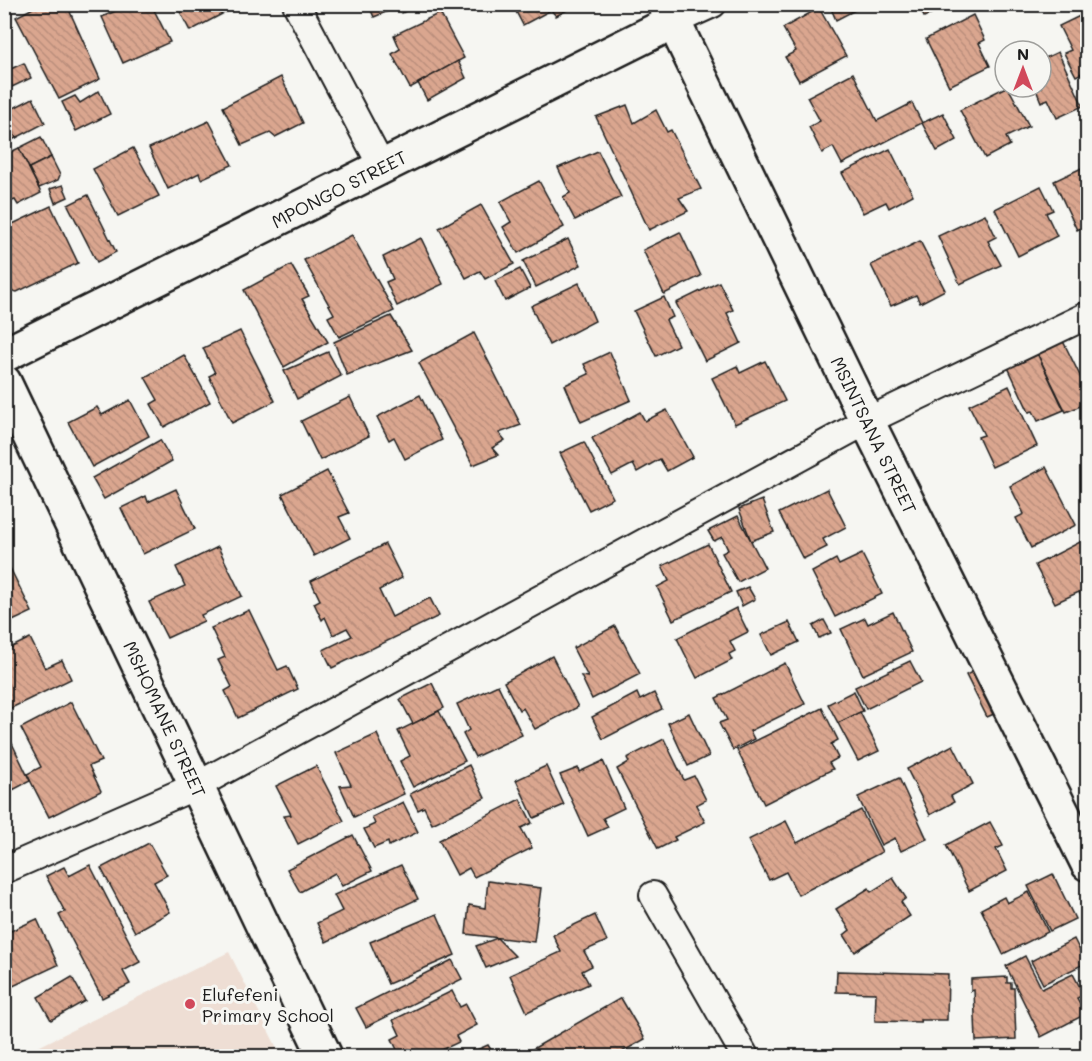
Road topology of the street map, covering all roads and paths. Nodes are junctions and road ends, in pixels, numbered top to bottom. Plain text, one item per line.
1 (296, 4) edge
2 (712, 4) edge
3 (669, 13) edge
4 (381, 167) junction
5 (1088, 315) edge
6 (4, 356) edge
7 (4, 382) edge
8 (867, 421) junction
9 (196, 786) junction
10 (1088, 864) edge
11 (4, 870) edge
12 (653, 894) dead end
13 (325, 1056) edge
14 (745, 1056) edge

1 - 4 lane
2 - 3 lane
3 - 4 street, MPONGO STREET
3 - 8 street, MSINTSANA STREET
4 - 6 street, MPONGO STREET
5 - 8 lane
7 - 9 street, MSHOMANE STREET
8 - 9 lane
8 - 10 street, MSINTSANA STREET
9 - 11 lane
9 - 13 street, MSHOMANE STREET
12 - 14 lane

